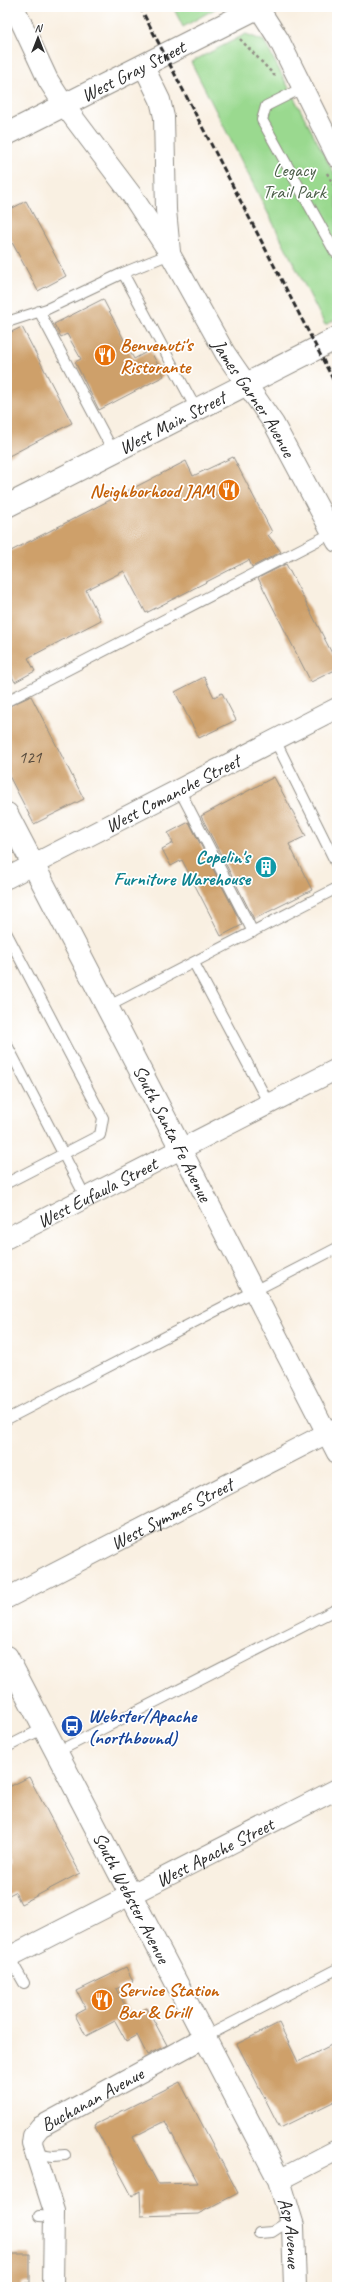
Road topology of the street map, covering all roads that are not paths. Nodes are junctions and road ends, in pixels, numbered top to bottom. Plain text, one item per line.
1 (14, 7) edge
2 (259, 7) edge
3 (143, 65) junction
4 (302, 88) junction
5 (64, 104) junction
6 (7, 134) edge
7 (336, 152) edge
8 (337, 252) edge
9 (170, 254) junction
10 (123, 273) junction
11 (39, 311) junction
12 (7, 322) edge
13 (337, 338) edge
14 (246, 383) junction
15 (196, 409) junction
16 (113, 451) junction
17 (7, 506) edge
18 (335, 538) edge
19 (7, 701) edge
20 (337, 708) edge
21 (275, 740) junction
22 (180, 789) junction
23 (7, 814) edge
24 (33, 864) junction
25 (337, 864) edge
26 (7, 878) edge
27 (337, 888) edge
28 (253, 932) junction
29 (7, 934) edge
30 (194, 963) junction
31 (107, 1007) junction
32 (7, 1045) edge
33 (337, 1069) edge
34 (269, 1104) junction
35 (181, 1149) junction
36 (64, 1154) junction
37 (7, 1183) edge
38 (86, 1198) junction
39 (7, 1238) edge
40 (337, 1248) edge
41 (254, 1291) junction
42 (7, 1419) edge
43 (332, 1431) edge
44 (337, 1453) edge
45 (7, 1598) edge
46 (337, 1609) edge
47 (7, 1657) edge
48 (44, 1728) junction
49 (7, 1747) edge
50 (57, 1752) junction
51 (337, 1789) edge
52 (132, 1894) junction
53 (8, 1958) edge
54 (337, 1969) edge
55 (24, 1983) dead end
56 (205, 2037) junction
57 (337, 2150) edge
58 (34, 2154) junction
59 (65, 2155) dead end
60 (280, 2180) junction
61 (292, 2219) junction
62 (259, 2233) dead end
63 (53, 2287) edge
64 (295, 2287) edge

1 - 5 street, James Garner Avenue
2 - 3 street, West Gray Street
2 - 4 street
3 - 5 street, West Gray Street
3 - 9 street, James Garner Avenue
4 - 7 street
4 - 8 lane
5 - 6 street, West Gray Street
5 - 9 street, James Garner Avenue
9 - 10 lane
9 - 14 street, James Garner Avenue
10 - 11 lane
10 - 15 lane
11 - 12 lane
11 - 16 lane
13 - 14 street, West Main Street
14 - 15 street, West Main Street
14 - 18 street, James Garner Avenue
15 - 16 street, West Main Street
16 - 17 street, West Main Street
18 - 19 lane
20 - 21 street, West Comanche Street
21 - 22 street, West Comanche Street
21 - 25 lane
22 - 24 street, West Comanche Street
22 - 28 lane
23 - 24 street, South Santa Fe Avenue
24 - 26 street, West Comanche Street
24 - 31 street, South Santa Fe Avenue
27 - 28 lane
28 - 30 lane
29 - 36 lane
30 - 31 lane
30 - 34 lane
31 - 35 street, South Santa Fe Avenue
32 - 36 lane
33 - 34 street, West Eufaula Street
34 - 35 street, West Eufaula Street
35 - 38 street, West Eufaula Street
35 - 41 street, South Santa Fe Avenue
36 - 37 lane
36 - 38 lane
38 - 39 street, West Eufaula Street
40 - 41 lane
41 - 42 lane
41 - 43 street, South Santa Fe Avenue
43 - 44 street, South Santa Fe Avenue
43 - 45 street, West Symmes Street
46 - 50 lane
47 - 48 street, South Webster Avenue
48 - 49 lane
48 - 50 street, South Webster Avenue
50 - 52 street, South Webster Avenue
51 - 52 street, West Apache Street
52 - 53 street, West Apache Street
52 - 56 street, South Webster Avenue
53 - 55 lane
54 - 56 lane
56 - 58 street, Buchanan Avenue
56 - 60 street, South Webster Avenue
57 - 60 street
58 - 59 lane
58 - 63 street, Buchanan Avenue
60 - 61 street, Asp Avenue
61 - 62 lane
61 - 64 street, Asp Avenue

